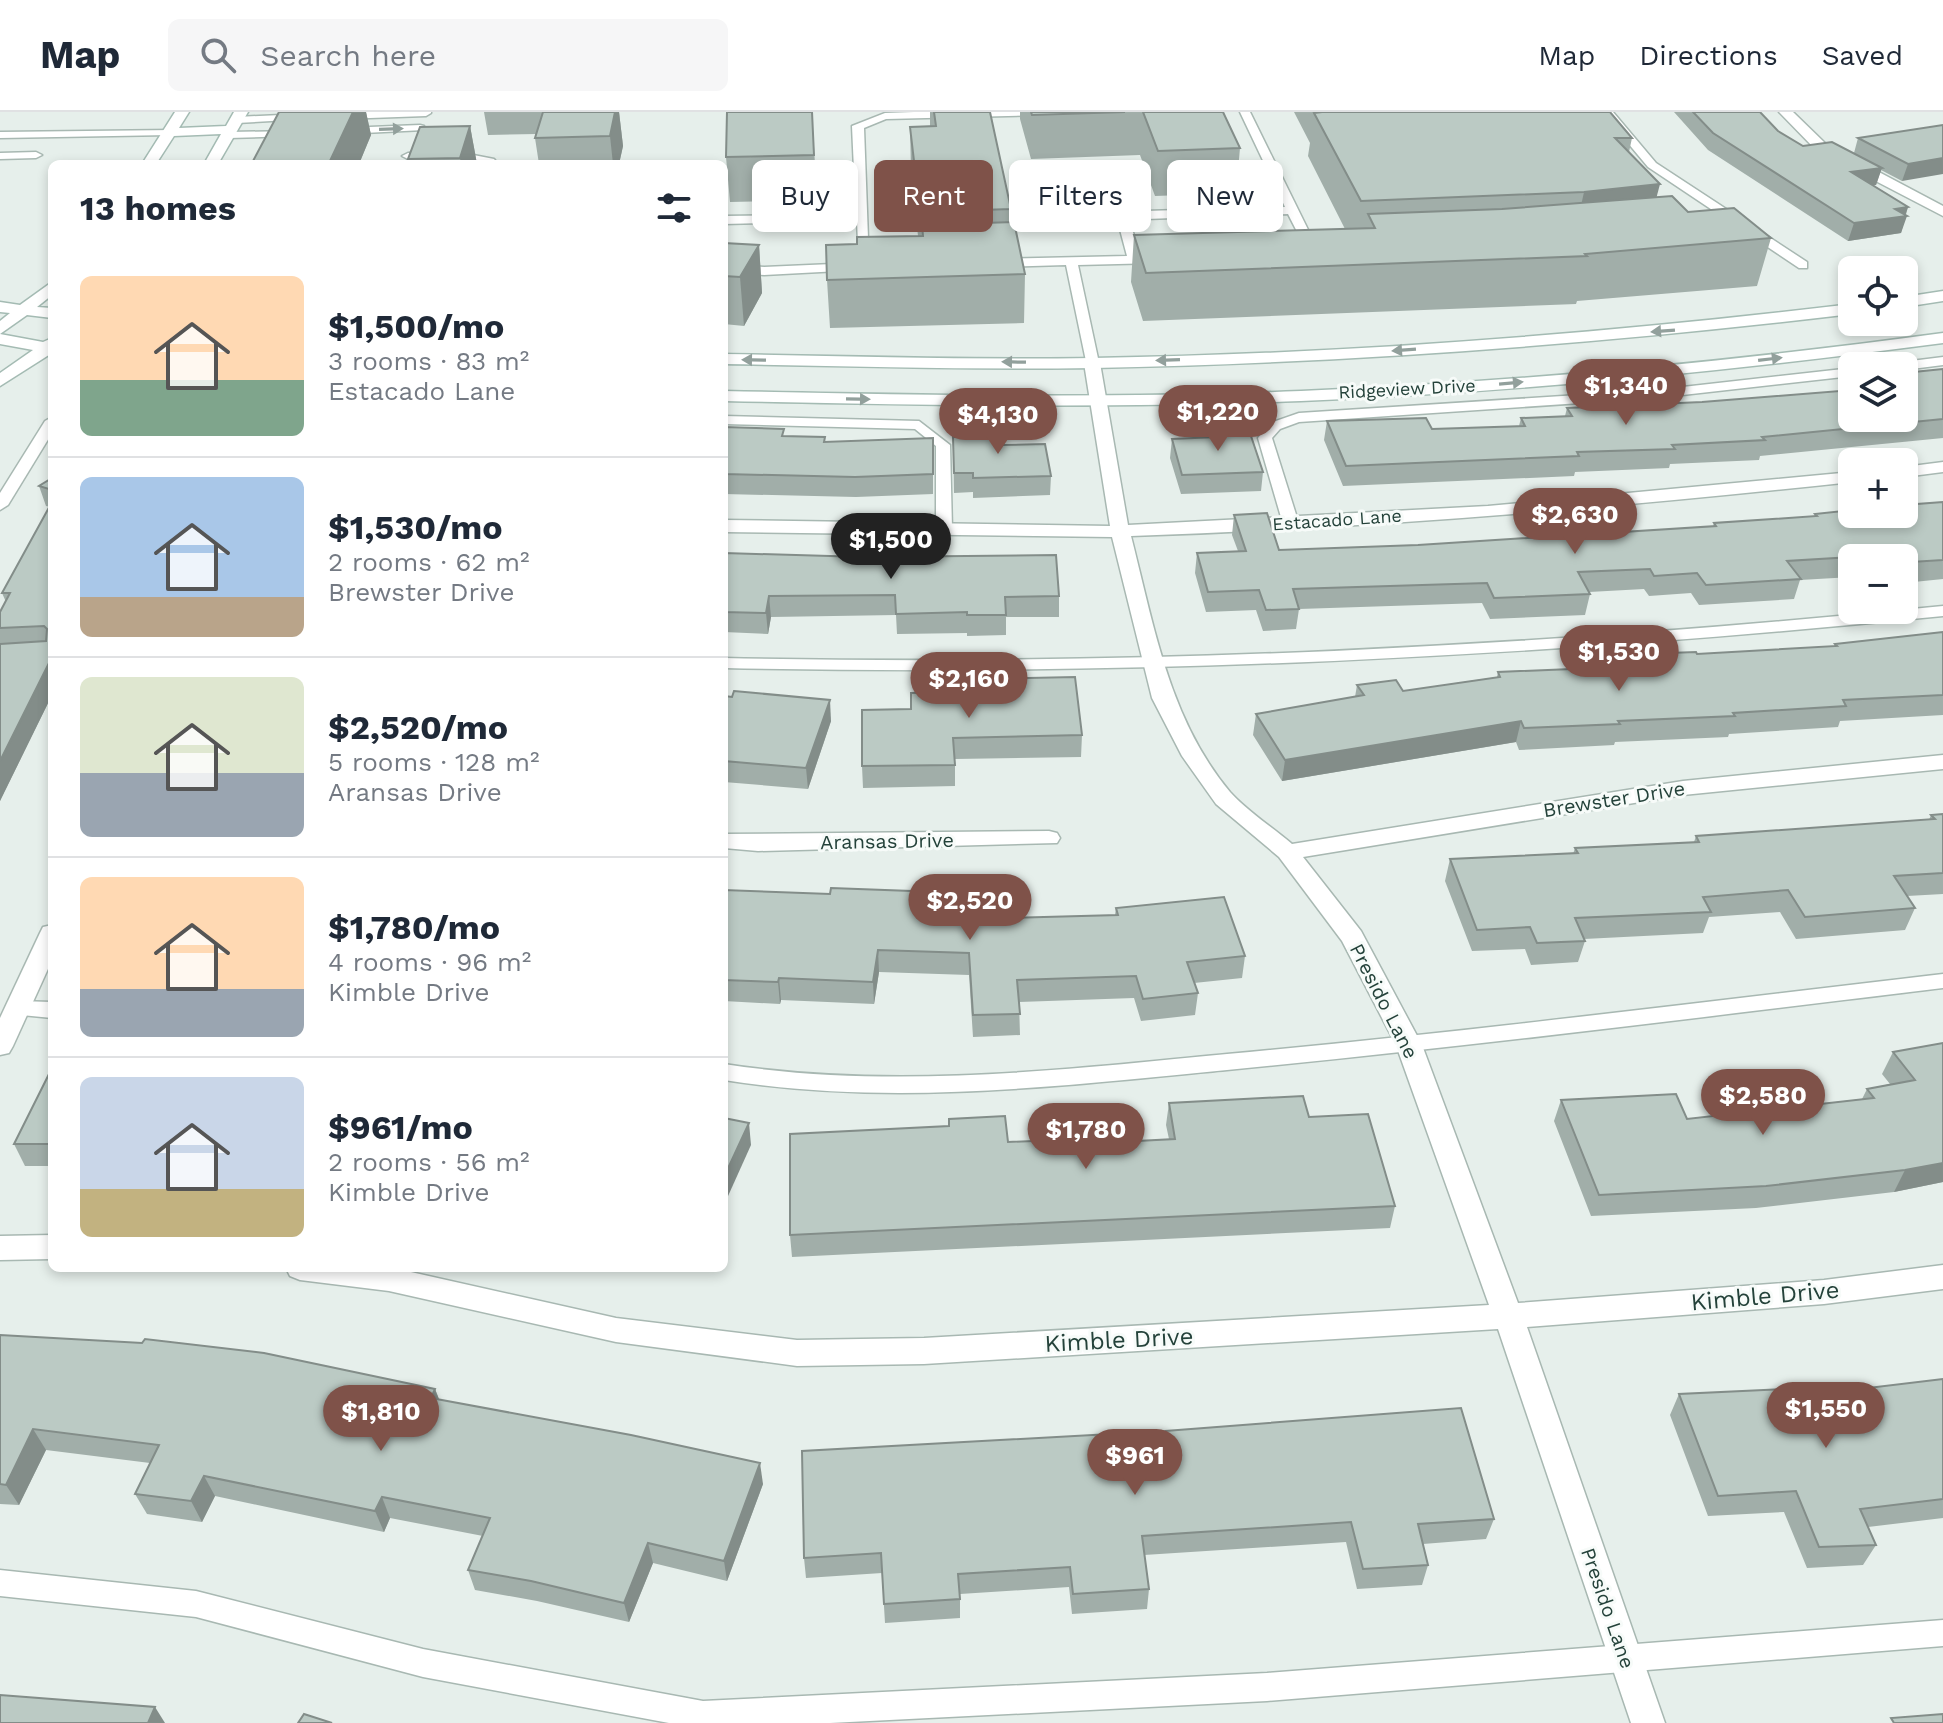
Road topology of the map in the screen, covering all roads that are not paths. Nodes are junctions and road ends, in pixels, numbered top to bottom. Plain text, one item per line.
1 (182, 112) edge
2 (1044, 112) edge
3 (1245, 112) edge
4 (1607, 112) edge
5 (1786, 112) edge
6 (426, 113) edge
7 (976, 113) edge
8 (331, 116) edge
9 (316, 117) edge
10 (234, 124) edge
11 (420, 128) junction
12 (170, 132) junction
13 (308, 132) edge
14 (324, 132) edge
15 (0, 135) edge
16 (36, 155) dead end
17 (0, 156) edge
18 (152, 160) edge
19 (213, 160) edge
20 (407, 160) edge
21 (485, 160) edge
22 (1939, 207) edge
23 (1292, 210) junction
24 (863, 217) junction
25 (728, 220) edge
26 (1300, 257) edge
27 (1134, 259) junction
28 (1180, 259) edge
29 (1071, 260) junction
30 (976, 263) edge
31 (1803, 265) dead end
32 (865, 267) junction
33 (881, 267) edge
34 (728, 268) edge
35 (48, 290) edge
36 (1943, 296) edge
37 (1918, 300) edge
38 (0, 307) edge
39 (25, 310) junction
40 (1838, 311) edge
41 (48, 313) edge
42 (0, 329) edge
43 (1943, 338) edge
44 (0, 339) edge
45 (48, 346) edge
46 (48, 347) edge
47 (728, 359) edge
48 (1943, 361) edge
49 (1092, 363) junction
50 (1918, 364) edge
51 (1838, 374) edge
52 (0, 381) edge
53 (728, 396) edge
54 (1098, 400) junction
55 (728, 420) edge
56 (48, 427) edge
57 (1943, 467) edge
58 (1918, 470) edge
59 (1838, 479) edge
60 (0, 505) edge
61 (1291, 524) junction
62 (728, 526) edge
63 (944, 529) junction
64 (1120, 531) junction
65 (1943, 611) edge
66 (728, 663) edge
67 (1155, 664) junction
68 (1943, 762) edge
69 (1049, 838) dead end
70 (728, 841) edge
71 (1287, 852) junction
72 (48, 942) edge
73 (1943, 981) edge
74 (18, 1009) junction
75 (48, 1010) edge
76 (1409, 1045) junction
77 (0, 1046) edge
78 (728, 1073) edge
79 (48, 1247) edge
80 (0, 1248) edge
81 (332, 1272) edge
82 (1943, 1277) edge
83 (1508, 1316) junction
84 (0, 1583) edge
85 (1943, 1633) edge
86 (1625, 1658) junction
87 (1648, 1723) edge

1 - 12 street
2 - 7 lane
3 - 23 lane
4 - 31 lane
5 - 22 street
6 - 8 lane
6 - 11 lane
7 - 24 lane
9 - 10 lane
10 - 12 street
10 - 13 lane
10 - 19 street
14 -> 11 lane
11 - 20 lane
12 - 15 lane
12 - 18 street
16 - 17 lane
20 - 21 lane
23 - 26 lane
23 - 27 lane
24 - 25 lane
24 - 32 lane
27 - 28 lane
27 - 29 lane
29 - 30 lane
29 - 49 lane
32 - 33 lane
32 - 34 lane
35 - 39 street
36 - 37 street
38 - 39 street
39 - 41 street
39 - 42 street
40 -> 49 street, Ridgeview Drive
54 -> 43 street, Ridgeview Drive
44 - 45 street
46 - 52 street
49 -> 47 street, Ridgeview Drive
48 - 50 lane
49 - 54 street, Presido Lane
51 - 61 lane
53 -> 54 street, Ridgeview Drive
54 - 64 street, Presido Lane
55 - 63 lane
56 - 60 lane
57 - 58 street
59 - 61 street, Estacado Lane
61 - 64 street, Estacado Lane
62 - 63 street, Estacado Lane
63 - 64 street, Estacado Lane
64 - 67 street, Presido Lane
65 - 67 lane
66 - 67 lane
67 - 71 street, Presido Lane
68 - 71 street, Brewster Drive
69 - 70 street, Aransas Drive
71 - 76 street, Presido Lane
72 - 74 street
73 - 76 lane
74 - 75 lane
74 - 77 street
76 - 78 lane
76 - 83 street, Presido Lane
79 - 80 street
81 - 83 street, Kimble Drive
82 - 83 street, Kimble Drive
83 - 86 street, Presido Lane
84 - 86 lane
85 - 86 lane
86 - 87 street, Presido Lane

